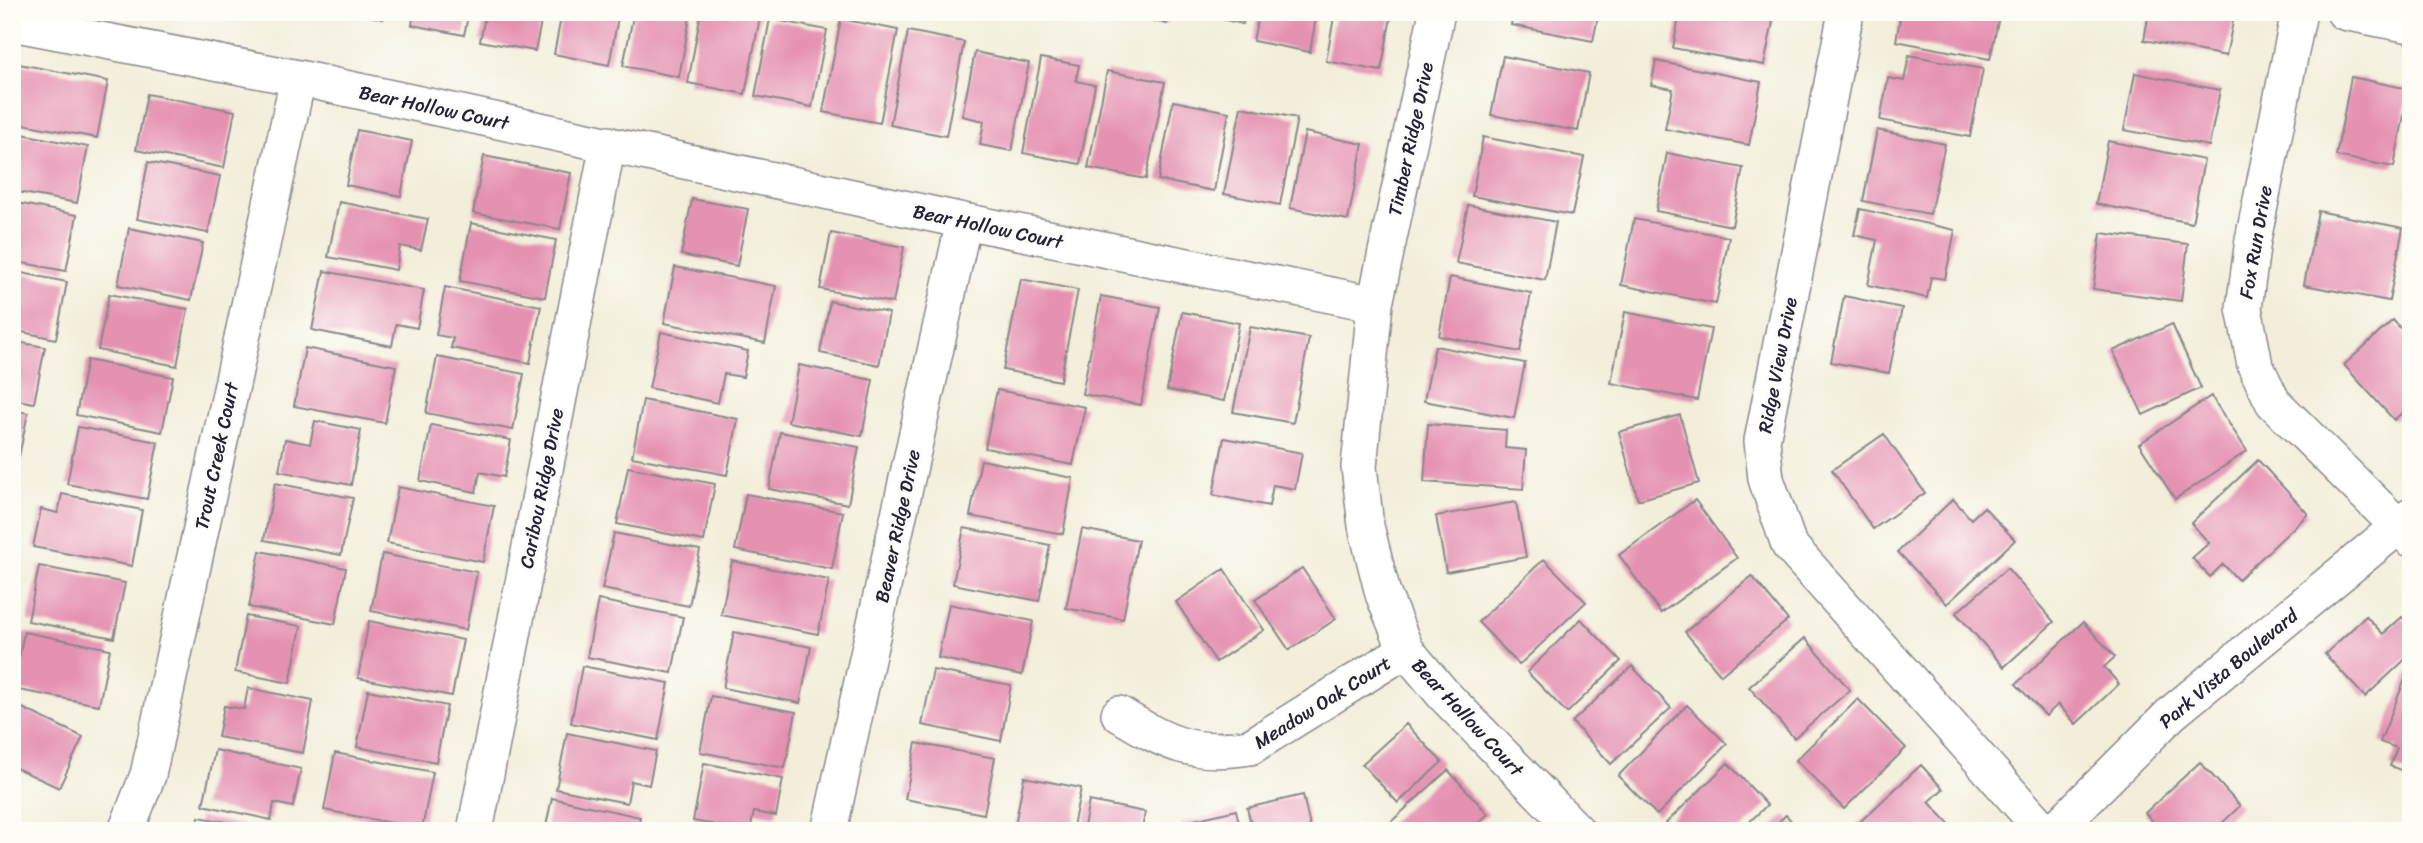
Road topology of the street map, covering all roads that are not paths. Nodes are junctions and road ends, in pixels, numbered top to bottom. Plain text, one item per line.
1 (1437, 12) edge
2 (1846, 12) edge
3 (2300, 12) edge
4 (2344, 12) edge
5 (12, 23) edge
6 (2411, 25) edge
7 (298, 78) junction
8 (608, 144) junction
9 (964, 221) junction
10 (1375, 304) junction
11 (2407, 527) edge
12 (1406, 650) junction
13 (1119, 714) dead end
14 (126, 831) edge
15 (475, 831) edge
16 (829, 831) edge
17 (1577, 831) edge
18 (2044, 831) edge
19 (2054, 831) edge

1 - 10 street, Timber Ridge Drive
2 - 18 street, Ridge View Drive
3 - 11 street, Fox Run Drive
4 - 6 street
5 - 7 street, Bear Hollow Court
7 - 8 street, Bear Hollow Court
7 - 14 street, Trout Creek Court
8 - 9 street, Bear Hollow Court
8 - 15 street, Caribou Ridge Drive
9 - 10 street, Bear Hollow Court
9 - 16 street, Beaver Ridge Drive
10 - 12 street, Bear Hollow Court
11 - 19 street, Park Vista Boulevard
12 - 13 street, Meadow Oak Court
12 - 17 street, Bear Hollow Court

